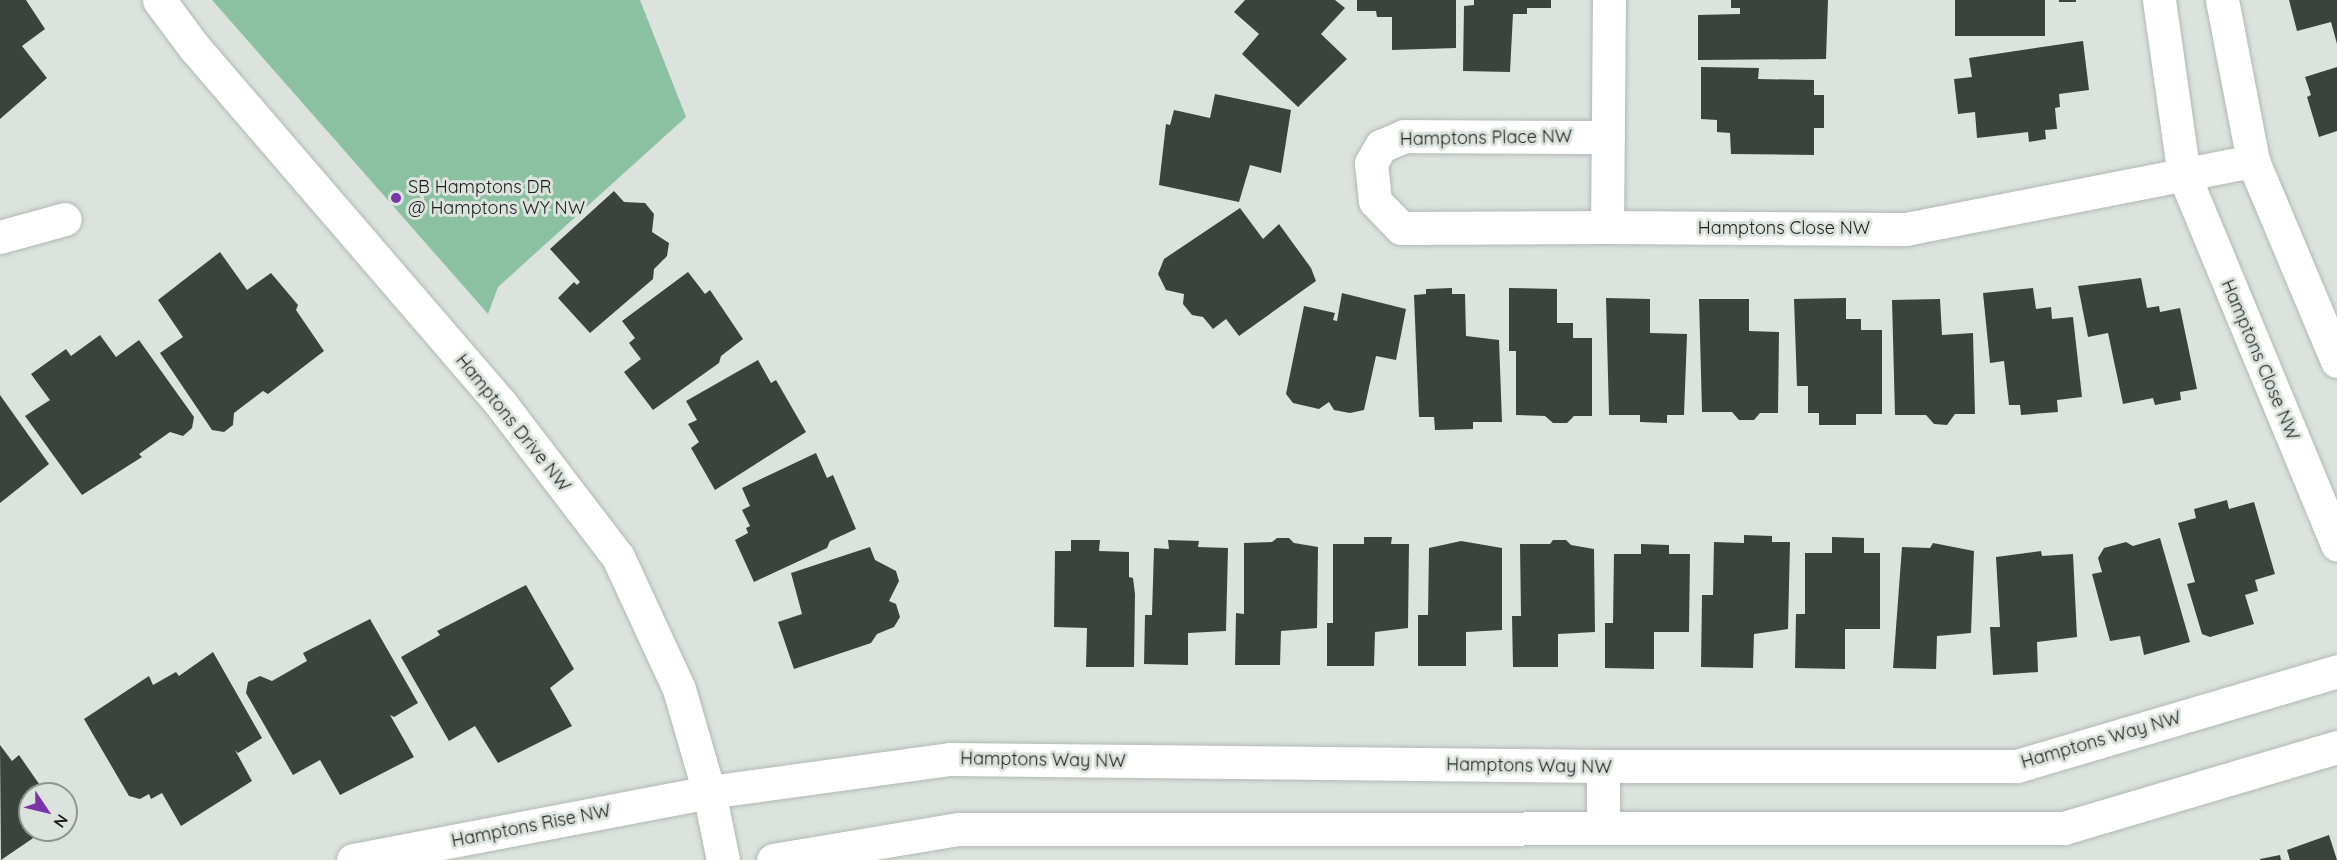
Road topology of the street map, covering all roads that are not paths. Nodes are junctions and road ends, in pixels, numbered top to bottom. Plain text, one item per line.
1 (142, 0) edge
2 (159, 0) edge
3 (1609, 0) edge
4 (2159, 0) edge
5 (2222, 0) edge
6 (194, 47) junction
7 (1608, 137) junction
8 (2253, 161) junction
9 (2184, 175) junction
10 (65, 219) dead end
11 (1606, 227) junction
12 (0, 237) edge
13 (2337, 361) edge
14 (2337, 545) edge
15 (2337, 671) edge
16 (2337, 747) edge
17 (1603, 766) junction
18 (709, 792) junction
19 (1603, 826) junction
20 (352, 860) edge
21 (723, 860) edge
22 (773, 860) edge

1 - 6 street, Hamptons Drive NW
2 - 6 street, Hamptons Drive NW
3 - 7 street
4 - 9 street, Hamptons Close NW
5 - 8 street
6 - 18 street, Hamptons Drive NW
7 - 11 street
7 - 11 street, Hamptons Place NW
8 - 9 street, Hamptons Close NW
8 - 13 street
9 - 11 street, Hamptons Close NW
9 - 14 street, Hamptons Close NW
10 - 12 street
15 - 17 street, Hamptons Way NW
16 - 19 street
17 - 18 street, Hamptons Way NW
17 - 19 street
18 - 20 street, Hamptons Rise NW
18 - 21 street, Hamptons Drive NW
19 - 22 street

